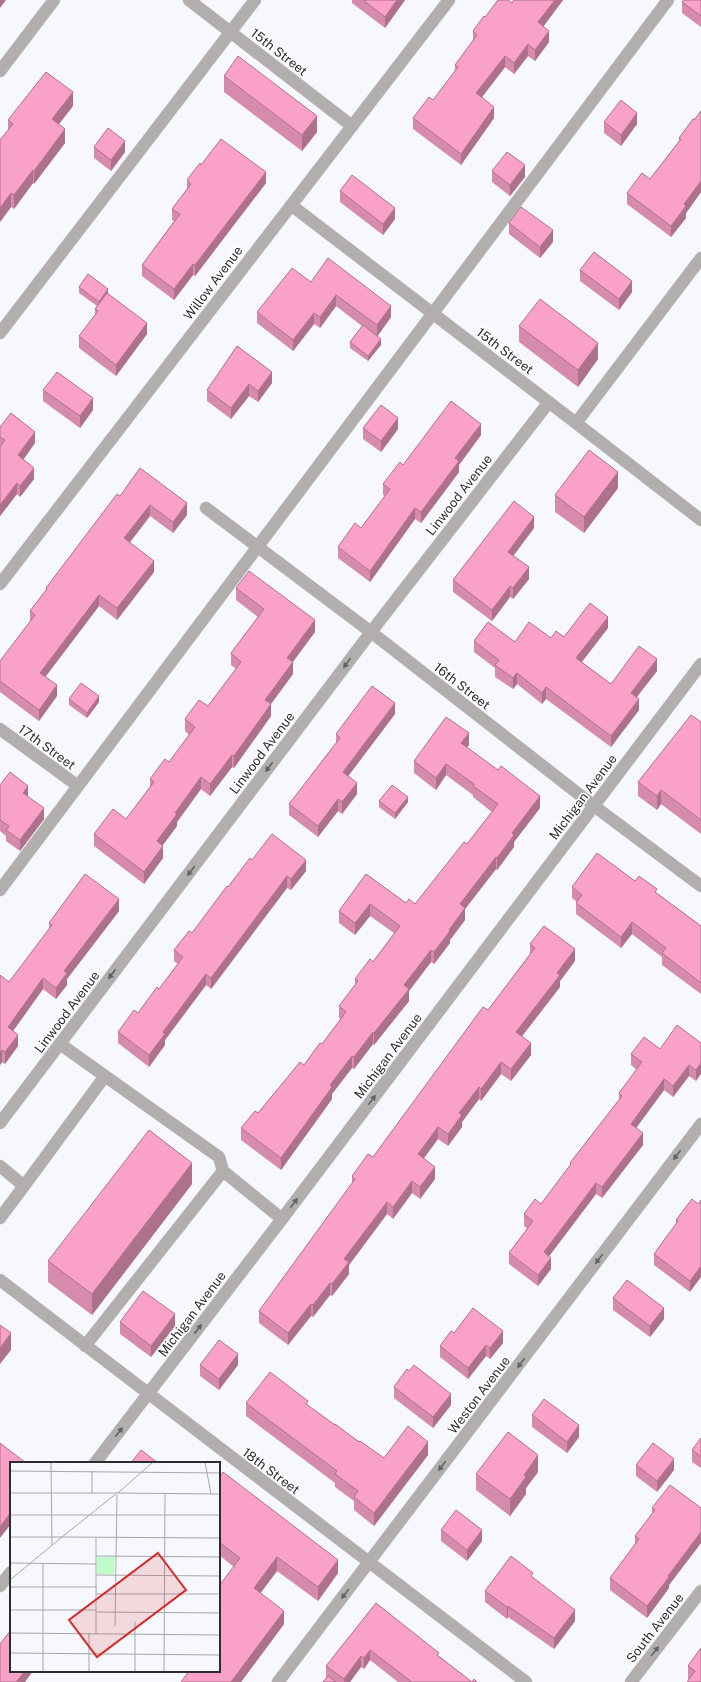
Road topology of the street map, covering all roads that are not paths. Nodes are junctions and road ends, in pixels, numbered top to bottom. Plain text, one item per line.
1 (54, 0) edge
2 (189, 0) edge
3 (255, 0) edge
4 (449, 0) edge
5 (668, 0) edge
6 (230, 32) junction
7 (0, 71) edge
8 (352, 126) junction
9 (291, 205) junction
10 (701, 258) edge
11 (434, 314) junction
12 (0, 333) edge
13 (549, 402) junction
14 (576, 423) junction
15 (206, 508) dead end
16 (701, 520) edge
17 (257, 546) junction
18 (0, 584) edge
19 (371, 632) junction
20 (701, 664) edge
21 (0, 730) edge
22 (78, 786) junction
23 (594, 806) junction
24 (701, 886) edge
25 (0, 890) edge
26 (60, 1044) junction
27 (105, 1076) junction
28 (0, 1123) edge
29 (701, 1124) edge
30 (0, 1166) edge
31 (223, 1171) junction
32 (24, 1186) junction
33 (0, 1218) edge
34 (282, 1219) junction
35 (0, 1280) edge
36 (85, 1346) junction
37 (148, 1394) junction
38 (96, 1462) edge
39 (369, 1563) junction
40 (10, 1573) edge
41 (0, 1586) edge
42 (701, 1591) edge
43 (278, 1682) edge
44 (526, 1682) edge
45 (631, 1682) edge

1 - 7 street
2 - 6 street, 15th Street
3 - 6 street
4 - 8 street, Willow Avenue
5 - 11 street
6 - 8 street, 15th Street
6 - 12 street
8 - 9 street, Willow Avenue
9 - 11 street, 15th Street
9 - 18 street, Willow Avenue
10 - 14 street
11 - 13 street, 15th Street
11 - 17 street
13 - 14 street, 15th Street
13 - 19 street, Linwood Avenue
14 - 16 street, 15th Street
15 - 17 street, 16th Street
17 - 19 street, 16th Street
17 - 22 street
19 - 23 street, 16th Street
19 -> 26 street, Linwood Avenue
20 - 23 street, Michigan Avenue
21 - 22 street, 17th Street
22 - 25 street
23 - 24 street, 16th Street
34 -> 23 street, Michigan Avenue
26 - 27 street
26 - 28 street, Linwood Avenue
27 - 31 street
27 - 32 street
29 -> 39 street, Weston Avenue
30 - 32 street
31 - 34 street
31 - 36 street
32 - 33 street
37 -> 34 street, Michigan Avenue
35 - 36 street, 18th Street
36 - 37 street, 18th Street
38 -> 37 street, Michigan Avenue
37 - 39 street, 18th Street
39 -> 43 street, Weston Avenue
39 - 44 street, 18th Street
40 - 41 street
45 -> 42 street, South Avenue

